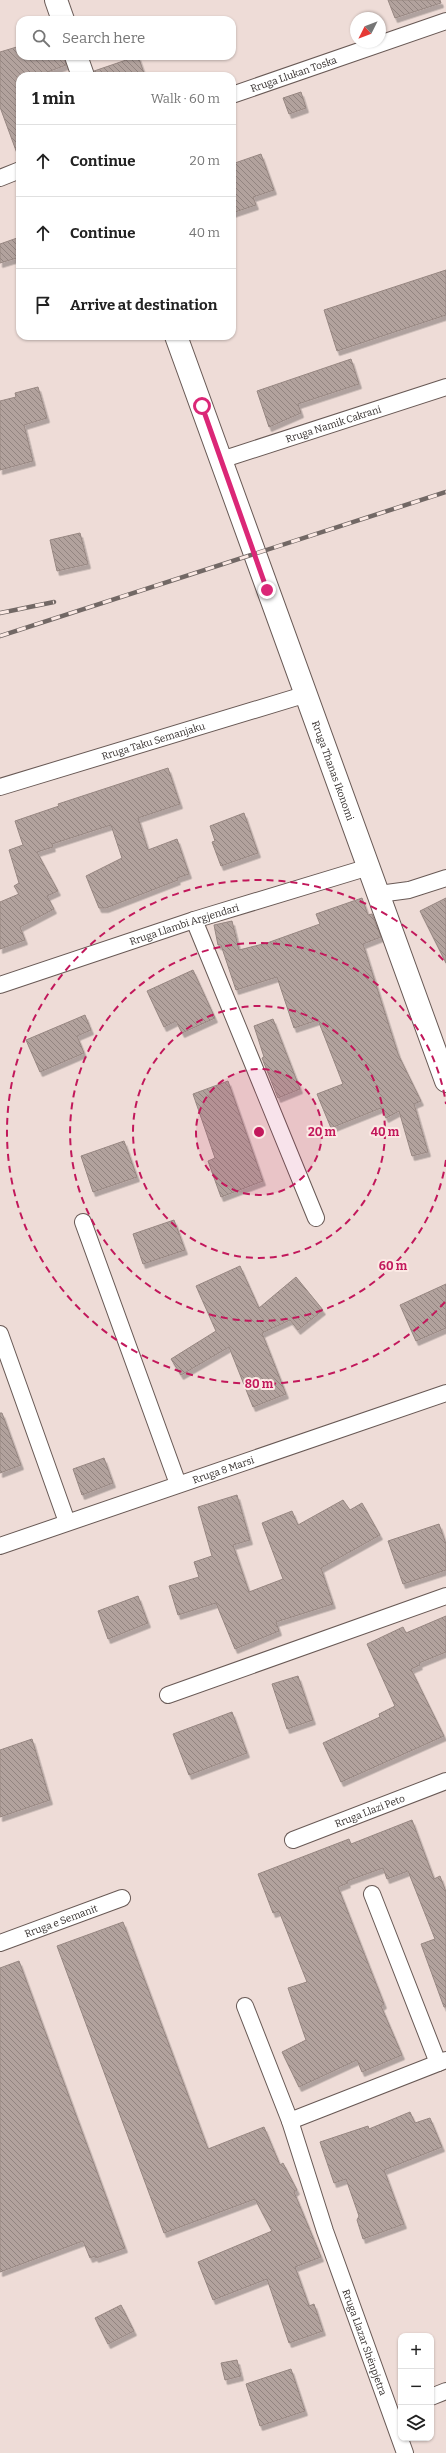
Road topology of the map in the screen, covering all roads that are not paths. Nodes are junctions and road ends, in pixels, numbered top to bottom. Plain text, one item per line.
1 (446, 21) edge
2 (77, 60) edge
3 (82, 72) edge
4 (236, 94) edge
5 (16, 172) edge
6 (0, 178) edge
7 (177, 340) edge
8 (446, 387) edge
9 (221, 460) junction
10 (307, 694) junction
11 (0, 787) edge
12 (369, 867) junction
13 (446, 878) edge
14 (379, 894) junction
15 (194, 920) junction
16 (0, 985) edge
17 (446, 1081) edge
18 (316, 1218) dead end
19 (83, 1222) dead end
20 (0, 1334) edge
21 (446, 1393) edge
22 (178, 1484) junction
23 (66, 1522) junction
24 (0, 1546) edge
25 (446, 1596) edge
26 (168, 1695) dead end
27 (446, 1781) edge
28 (293, 1840) dead end
29 (372, 1894) dead end
30 (122, 1898) dead end
31 (0, 1943) edge
32 (245, 2006) dead end
33 (442, 2061) edge
34 (290, 2121) junction
35 (446, 2391) edge
36 (434, 2396) edge
37 (395, 2409) edge
38 (405, 2453) edge

1 - 4 street, Rruga Llukan Toska
2 - 3 street
5 - 6 street
7 - 9 street, Rruga Thanas Ikonomi
8 - 9 street, Rruga Namik Cakrani
9 - 10 street, Rruga Thanas Ikonomi
10 - 11 street, Rruga Taku Semanjaku
10 - 12 street, Rruga Thanas Ikonomi
12 - 14 street, Rruga Thanas Ikonomi
12 - 15 street, Rruga Llambi Argjendari
13 - 14 street
14 - 17 street, Rruga Thanas Ikonomi
15 - 16 street, Rruga Llambi Argjendari
15 - 18 street
19 - 22 street
20 - 23 street
21 - 22 street, Rruga 8 Marsi
22 - 23 street, Rruga 8 Marsi
23 - 24 street, Rruga 8 Marsi
25 - 26 street
27 - 28 street, Rruga Llazi Peto
29 - 33 street
30 - 31 street, Rruga e Semanit
32 - 34 street, Rruga Llazar Shënpjetra
33 - 34 street
34 - 37 street, Rruga Llazar Shënpjetra
35 - 36 street
37 - 38 street, Rruga Llazar Shënpjetra

